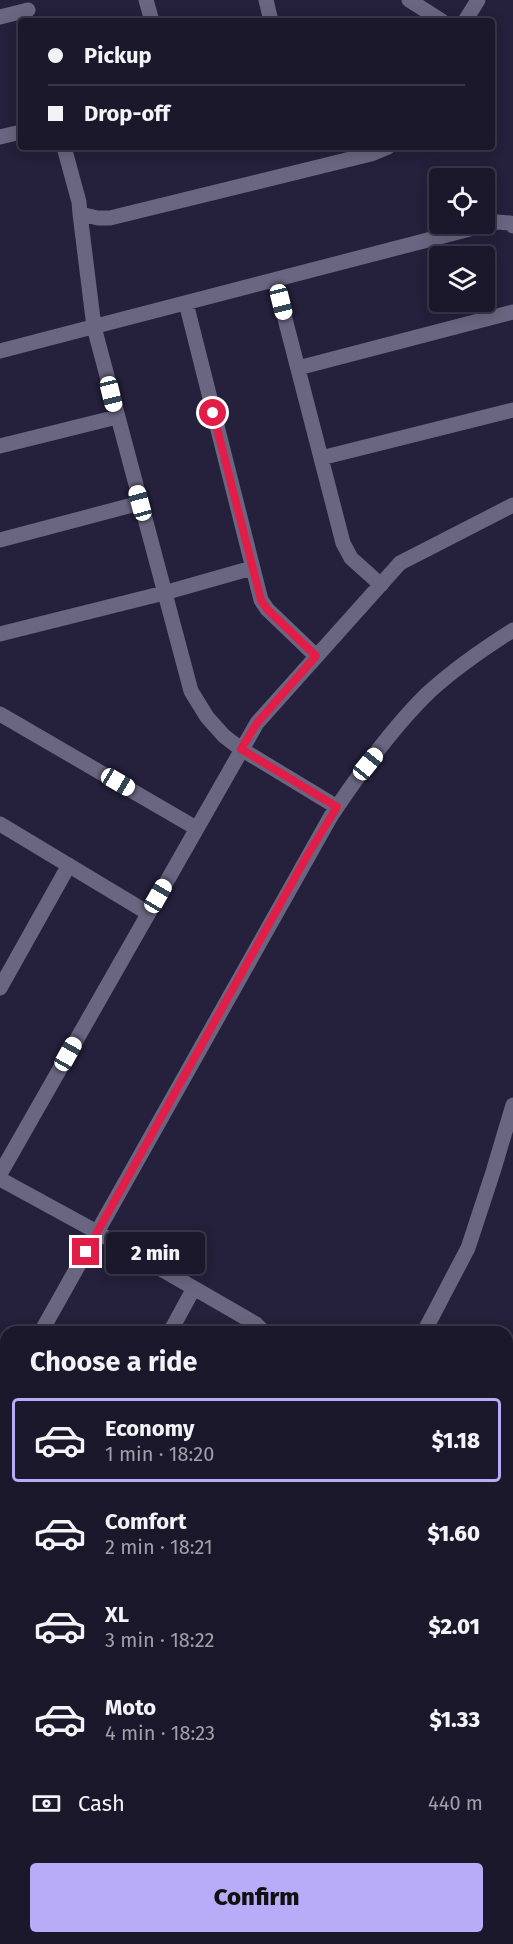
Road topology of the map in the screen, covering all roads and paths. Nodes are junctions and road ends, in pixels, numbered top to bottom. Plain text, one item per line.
1 (146, 0) edge
2 (266, 0) edge
3 (409, 0) edge
4 (478, 0) edge
5 (28, 10) edge
6 (0, 17) edge
7 (151, 18) edge
8 (270, 18) edge
9 (437, 18) edge
10 (467, 18) edge
11 (18, 133) edge
12 (0, 137) edge
13 (65, 150) edge
14 (381, 150) edge
15 (80, 214) junction
16 (513, 226) edge
17 (275, 280) junction
18 (186, 303) junction
19 (513, 312) edge
20 (94, 327) junction
21 (0, 351) edge
22 (298, 368) junction
23 (513, 410) edge
24 (117, 417) junction
25 (0, 446) edge
26 (321, 458) junction
27 (140, 503) junction
28 (513, 505) edge
29 (0, 540) edge
30 (252, 568) junction
31 (381, 585) junction
32 (164, 593) junction
33 (513, 630) edge
34 (0, 634) edge
35 (316, 656) junction
36 (0, 714) edge
37 (241, 749) junction
38 (337, 807) junction
39 (0, 824) edge
40 (196, 828) junction
41 (69, 865) junction
42 (148, 913) junction
43 (0, 988) edge
44 (512, 1109) edge
45 (0, 1174) edge
46 (0, 1179) edge
47 (97, 1232) junction
48 (194, 1288) junction
49 (44, 1326) edge
50 (173, 1326) edge
51 (258, 1326) edge
52 (427, 1326) edge

1 - 7 street
2 - 8 street
3 - 9 street
4 - 10 street
5 - 6 street
11 - 12 street
13 - 15 street
14 - 15 street
15 - 20 street
16 - 17 street
17 - 18 street
17 - 22 street
18 - 20 street
18 - 30 street
19 - 22 street
20 - 21 street
20 - 24 street
22 - 26 street
23 - 26 street
24 - 25 street
24 - 27 street
26 - 31 street
27 - 29 street
27 - 32 street
28 - 31 street
30 - 32 street
30 - 35 street
31 - 35 street
32 - 34 street
32 - 37 street
33 - 38 street
35 - 37 street
36 - 40 street
37 - 38 street
37 - 40 street
38 - 47 street
39 - 41 street
40 - 42 street
41 - 42 street
41 - 43 street
42 - 45 street
44 - 52 street
46 - 47 street
47 - 48 street
47 - 49 street
48 - 50 street
48 - 51 street

